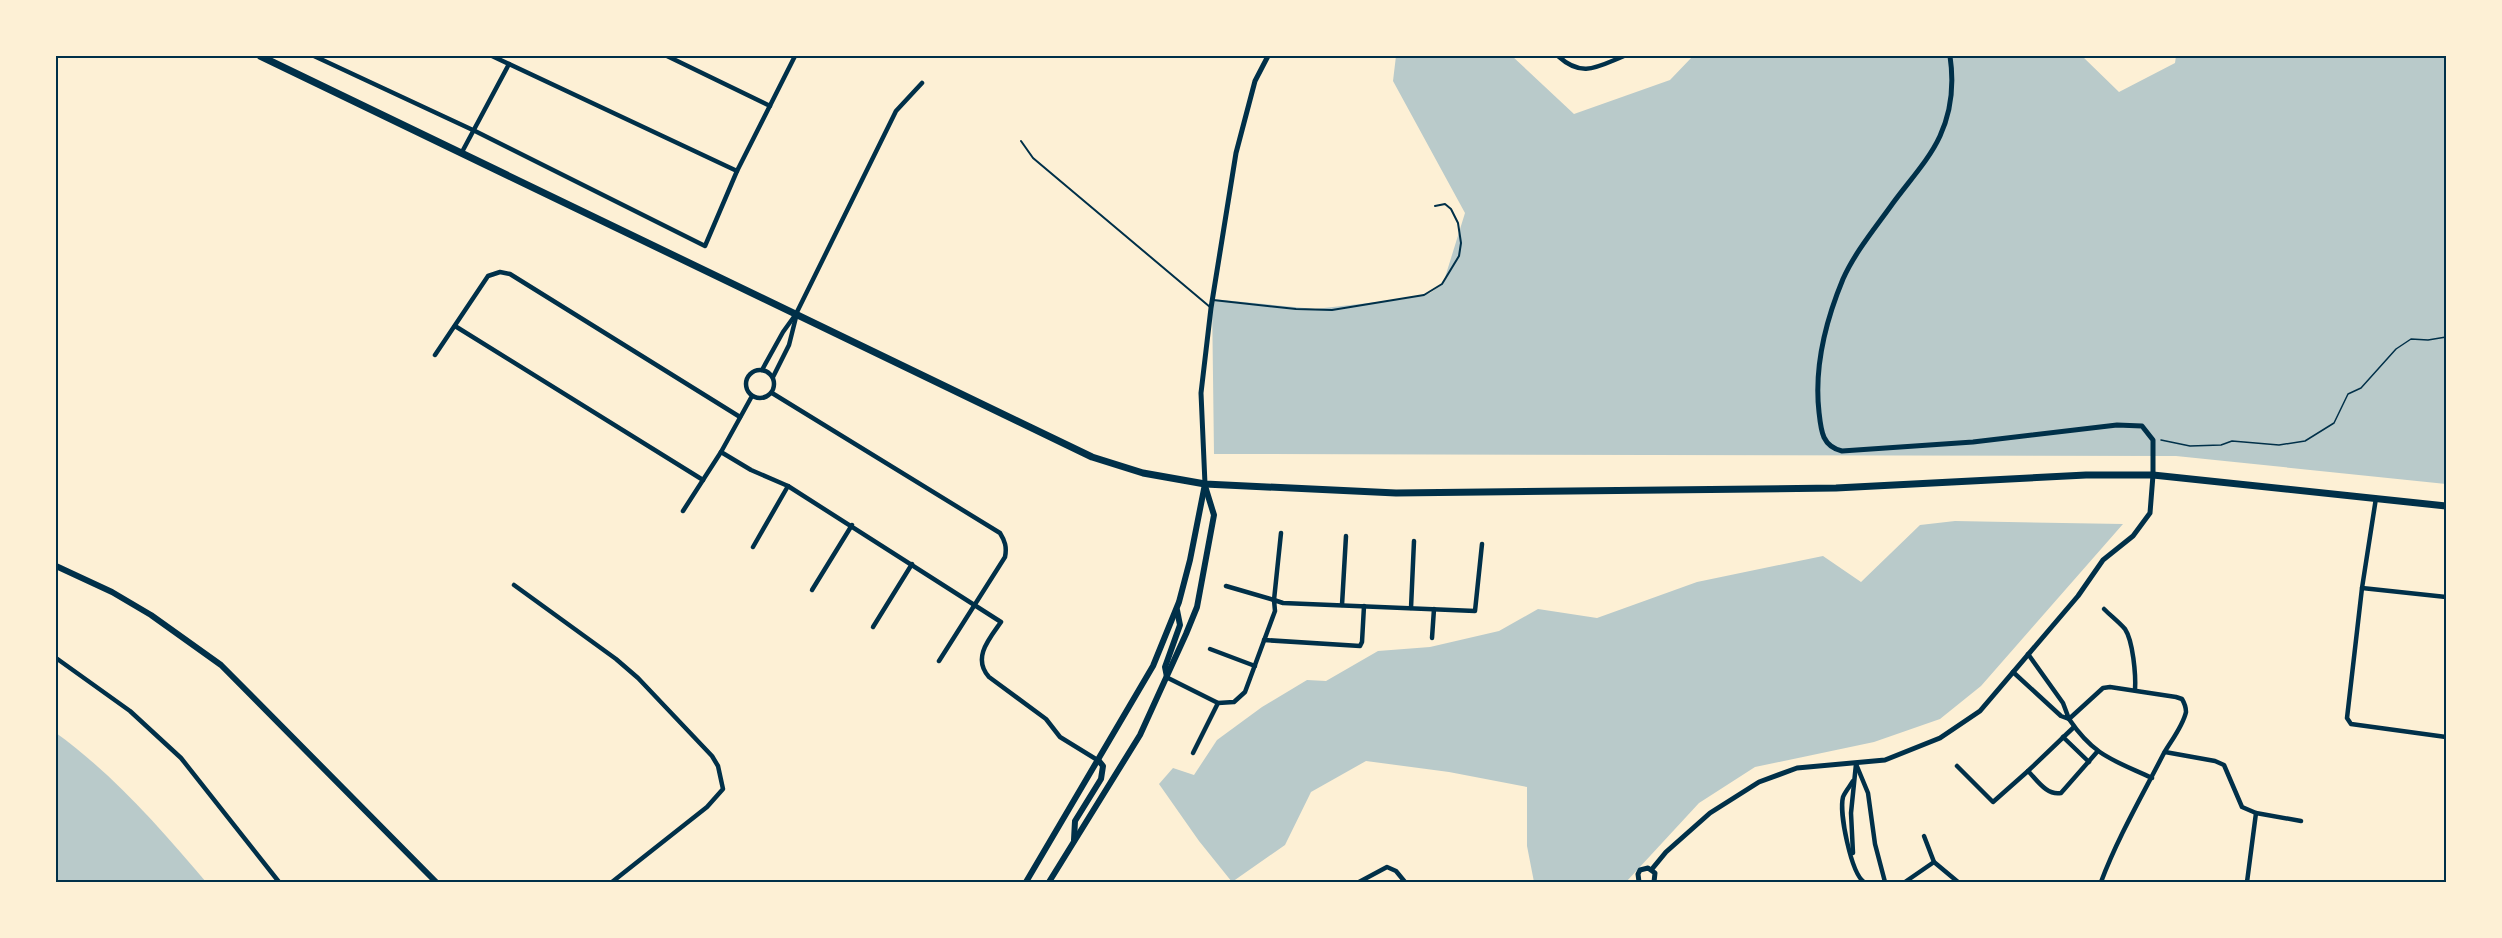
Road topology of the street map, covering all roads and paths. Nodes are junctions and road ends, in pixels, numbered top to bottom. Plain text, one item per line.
1 (260, 56) edge
2 (314, 56) edge
3 (492, 56) edge
4 (667, 56) edge
5 (795, 56) edge
6 (1268, 56) edge
7 (1558, 56) edge
8 (1624, 56) edge
9 (1950, 56) edge
10 (509, 64) junction
11 (922, 83) dead end
12 (770, 106) junction
13 (474, 131) junction
14 (1021, 141) dead end
15 (462, 152) junction
16 (737, 171) junction
17 (1435, 206) dead end
18 (1213, 300) junction
19 (1211, 308) junction
20 (796, 314) junction
21 (454, 326) junction
22 (2446, 337) edge
23 (435, 354) dead end
24 (762, 370) junction
25 (773, 377) junction
26 (772, 393) junction
27 (752, 396) junction
28 (741, 417) junction
29 (2153, 440) junction
30 (721, 452) junction
31 (2153, 475) junction
32 (703, 480) junction
33 (1205, 484) junction
34 (788, 486) junction
35 (2376, 498) junction
36 (2446, 506) edge
37 (683, 511) dead end
38 (852, 525) junction
39 (1281, 533) dead end
40 (1346, 536) dead end
41 (1414, 541) dead end
42 (1482, 544) dead end
43 (753, 547) dead end
44 (912, 564) junction
45 (56, 566) edge
46 (514, 585) dead end
47 (1226, 586) dead end
48 (2362, 588) junction
49 (812, 590) dead end
50 (2446, 597) edge
51 (1274, 600) junction
52 (976, 605) junction
53 (1342, 605) junction
54 (1364, 606) junction
55 (1411, 608) junction
56 (1177, 609) junction
57 (1434, 609) junction
58 (2104, 609) dead end
59 (873, 627) dead end
60 (1432, 638) dead end
61 (1264, 640) junction
62 (1210, 649) dead end
63 (2028, 654) junction
64 (56, 658) edge
65 (939, 661) dead end
66 (1254, 666) junction
67 (2013, 672) junction
68 (1168, 678) junction
69 (2054, 689) junction
70 (2135, 690) junction
71 (2044, 700) junction
72 (1218, 704) junction
73 (2069, 719) junction
74 (2074, 726) junction
75 (2063, 737) junction
76 (2446, 737) edge
77 (2097, 752) junction
78 (2165, 752) junction
79 (1193, 753) dead end
80 (1099, 761) junction
81 (2089, 762) junction
82 (1856, 764) junction
83 (1958, 766) dead end
84 (2028, 771) junction
85 (2152, 778) junction
86 (1853, 781) junction
87 (2256, 813) junction
88 (2301, 821) dead end
89 (1924, 836) dead end
90 (1074, 843) junction
91 (1934, 862) junction
92 (1854, 865) junction
93 (1652, 869) junction
94 (279, 882) edge
95 (436, 882) edge
96 (612, 882) edge
97 (1026, 882) edge
98 (1050, 882) edge
99 (1359, 882) edge
100 (1405, 882) edge
101 (1639, 882) edge
102 (1654, 882) edge
103 (1864, 882) edge
104 (1885, 882) edge
105 (1905, 882) edge
106 (1958, 882) edge
107 (2101, 882) edge
108 (2247, 882) edge

1 - 15 main road
2 - 13 street
3 - 10 street
4 - 12 street
5 - 12 street
6 - 18 street
7 - 8 street
9 - 29 street
10 - 13 street
10 - 16 street
11 - 20 street
12 - 16 street
13 - 15 street
13 - 16 street
14 - 19 lane
15 - 20 main road
17 - 18 lane
18 - 19 street
19 - 33 street
20 - 24 street
20 - 25 street
20 - 33 main road
21 - 23 street
21 - 28 street
21 - 32 street
22 - 29 path
24 - 25 street
24 - 27 street
25 - 26 street
26 - 27 street
26 - 52 street
27 - 28 street
28 - 30 street
29 - 31 street
30 - 32 street
30 - 34 street
31 - 33 main road
31 - 35 main road
31 - 63 street
32 - 37 street
33 - 56 main road
33 - 68 main road
34 - 38 street
34 - 43 street
35 - 36 main road
35 - 48 street
38 - 44 street
38 - 49 street
39 - 51 street
40 - 53 street
41 - 55 street
42 - 57 street
44 - 52 street
44 - 59 street
45 - 95 main road
46 - 96 street
47 - 51 street
48 - 50 street
48 - 76 street
51 - 53 street
51 - 61 street
52 - 65 street
52 - 80 street
53 - 54 street
54 - 55 street
54 - 61 street
55 - 57 street
56 - 68 main road
56 - 80 main road
57 - 60 street
58 - 70 street
61 - 66 street
62 - 66 street
63 - 67 street
63 - 69 street
64 - 94 street
66 - 72 street
67 - 71 street
67 - 82 street
68 - 72 street
68 - 90 main road
69 - 71 street
69 - 73 street
70 - 73 street
70 - 78 street
71 - 73 street
72 - 79 street
73 - 74 street
74 - 75 street
74 - 77 street
75 - 81 street
75 - 84 street
77 - 81 street
77 - 85 street
78 - 85 street
78 - 87 street
80 - 90 main road
80 - 97 main road
81 - 84 street
82 - 86 street
82 - 93 street
82 - 104 street
83 - 84 street
85 - 107 street
86 - 92 street
86 - 92 street
87 - 88 street
87 - 108 street
89 - 91 street
90 - 98 main road
91 - 105 street
91 - 106 street
92 - 103 street
93 - 101 street
93 - 102 street
99 - 100 street

